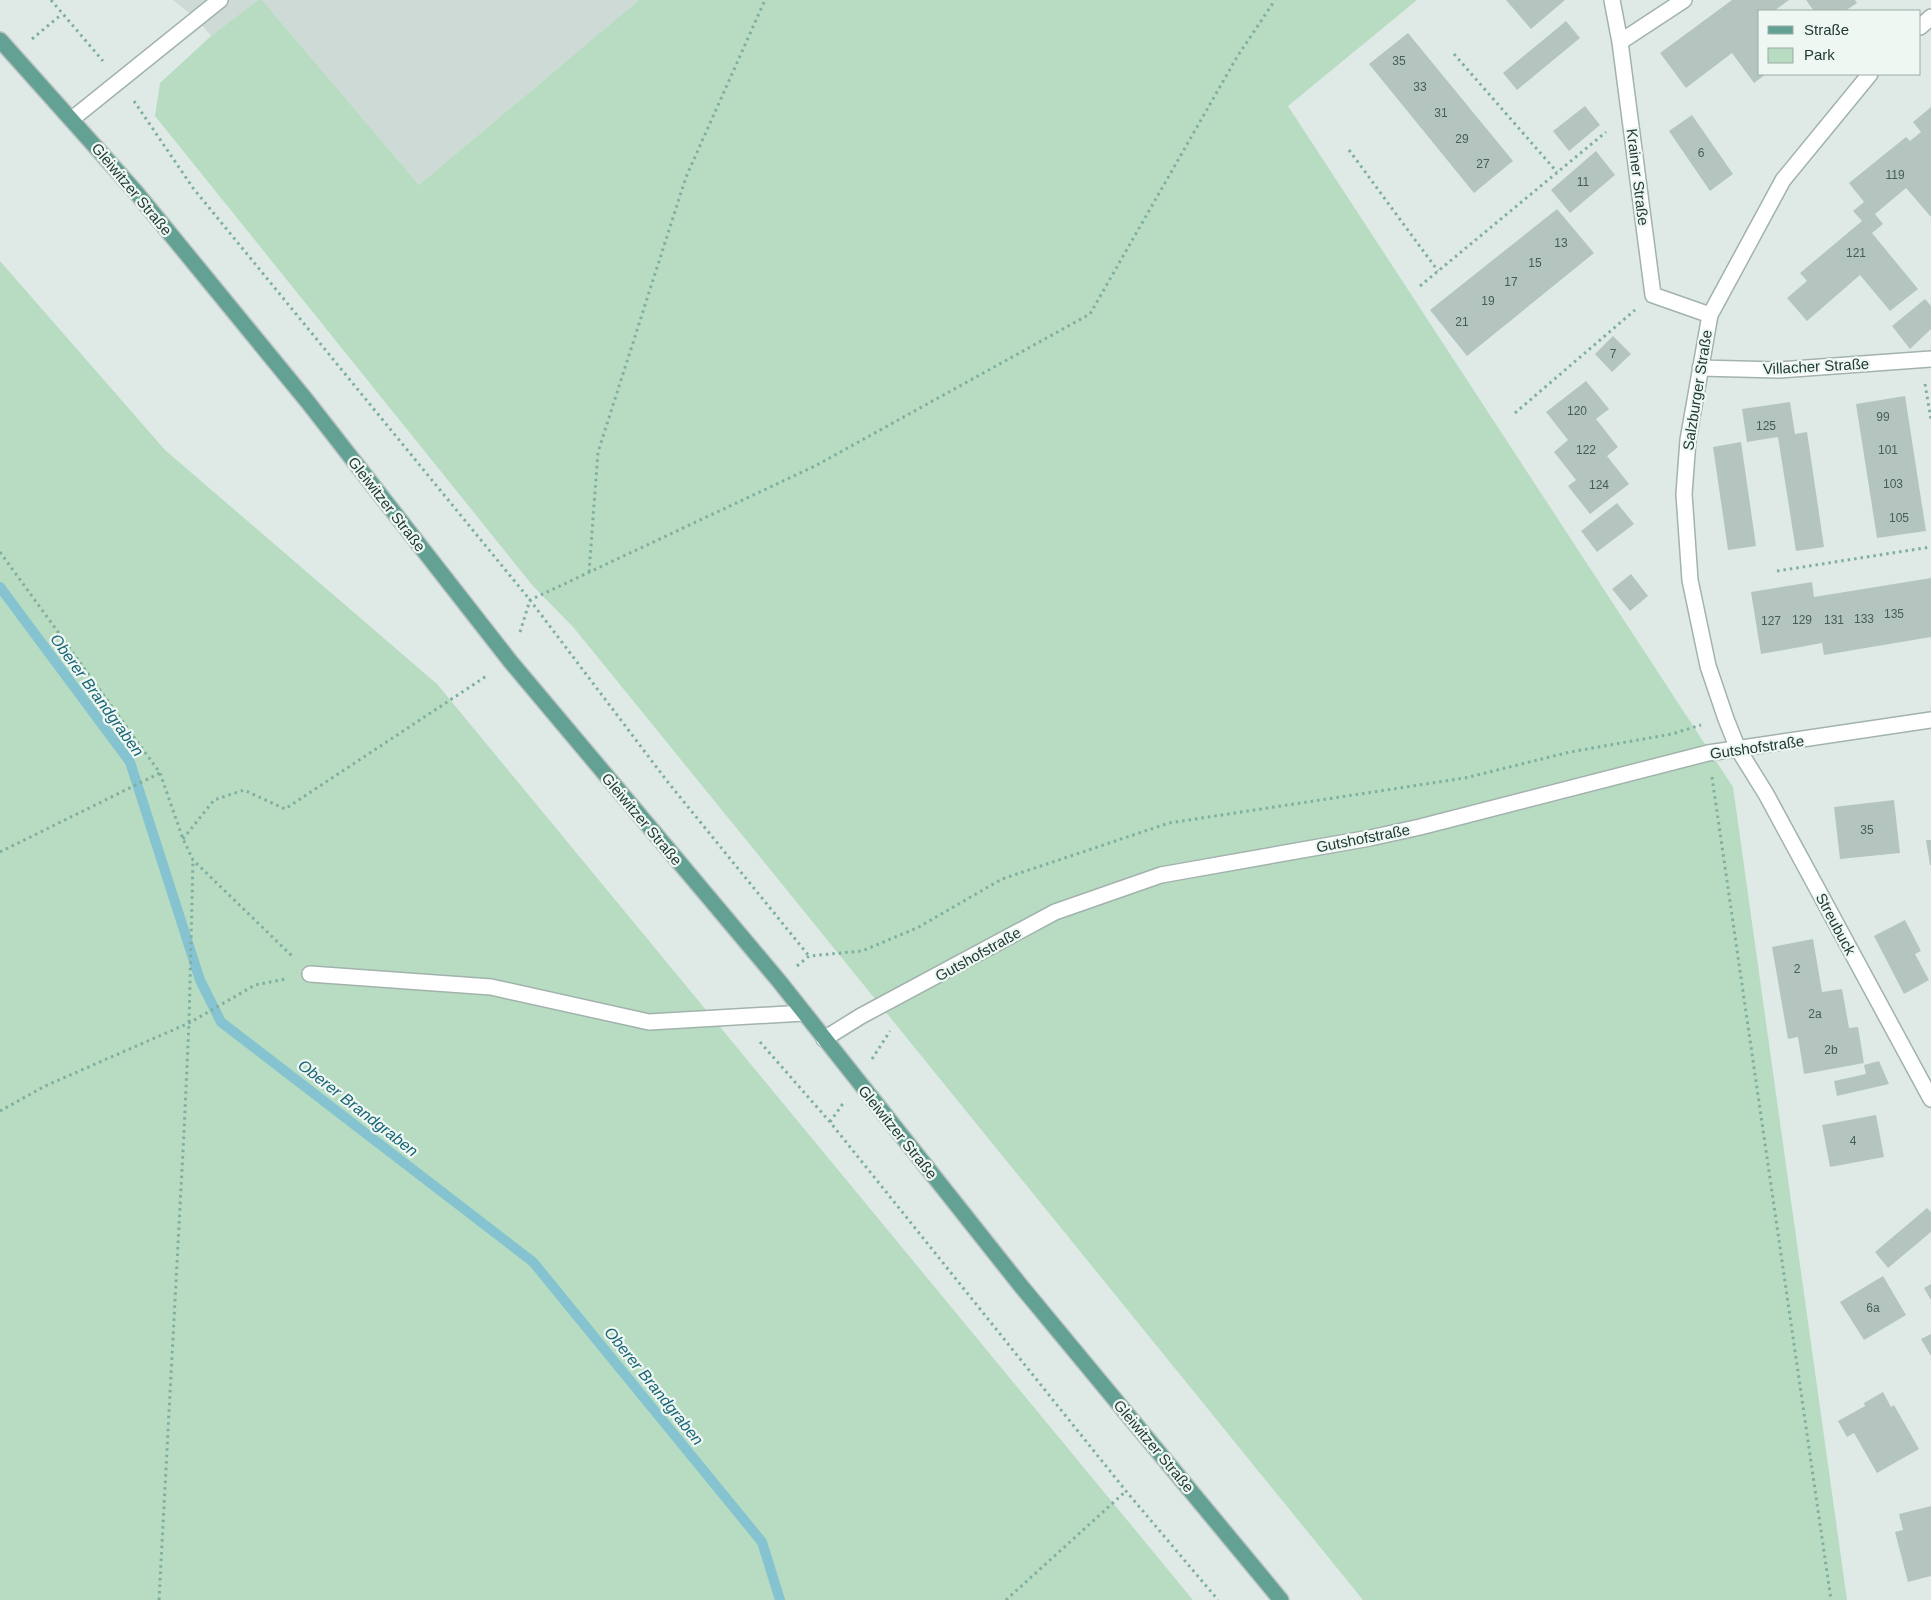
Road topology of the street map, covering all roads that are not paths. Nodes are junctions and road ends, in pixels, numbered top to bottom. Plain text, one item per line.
1 (220, 0) edge
2 (1612, 0) edge
3 (1684, 0) edge
4 (1931, 17) edge
5 (1921, 25) edge
6 (0, 40) edge
7 (1620, 42) junction
8 (1869, 75) edge
9 (72, 119) junction
10 (1710, 315) junction
11 (1926, 359) edge
12 (1700, 368) junction
13 (1931, 720) edge
14 (1738, 749) junction
15 (310, 974) road end
16 (804, 1013) junction
17 (824, 1039) junction
18 (1931, 1100) edge
19 (1280, 1600) edge

1 - 9 street
2 - 7 street, Krainer Straße
3 - 7 street
4 - 5 street
6 - 9 main road, Gleiwitzer Straße
7 - 10 street, Krainer Straße
8 - 10 street, Salzburger Straße
9 - 16 main road, Gleiwitzer Straße
10 - 12 street, Salzburger Straße
11 - 12 street, Villacher Straße
12 - 14 street, Salzburger Straße
13 - 14 street, Gutshofstraße
14 - 17 street, Gutshofstraße
14 - 18 street, Streubuck
15 - 16 street
16 - 17 main road, Gleiwitzer Straße
17 - 19 main road, Gleiwitzer Straße

